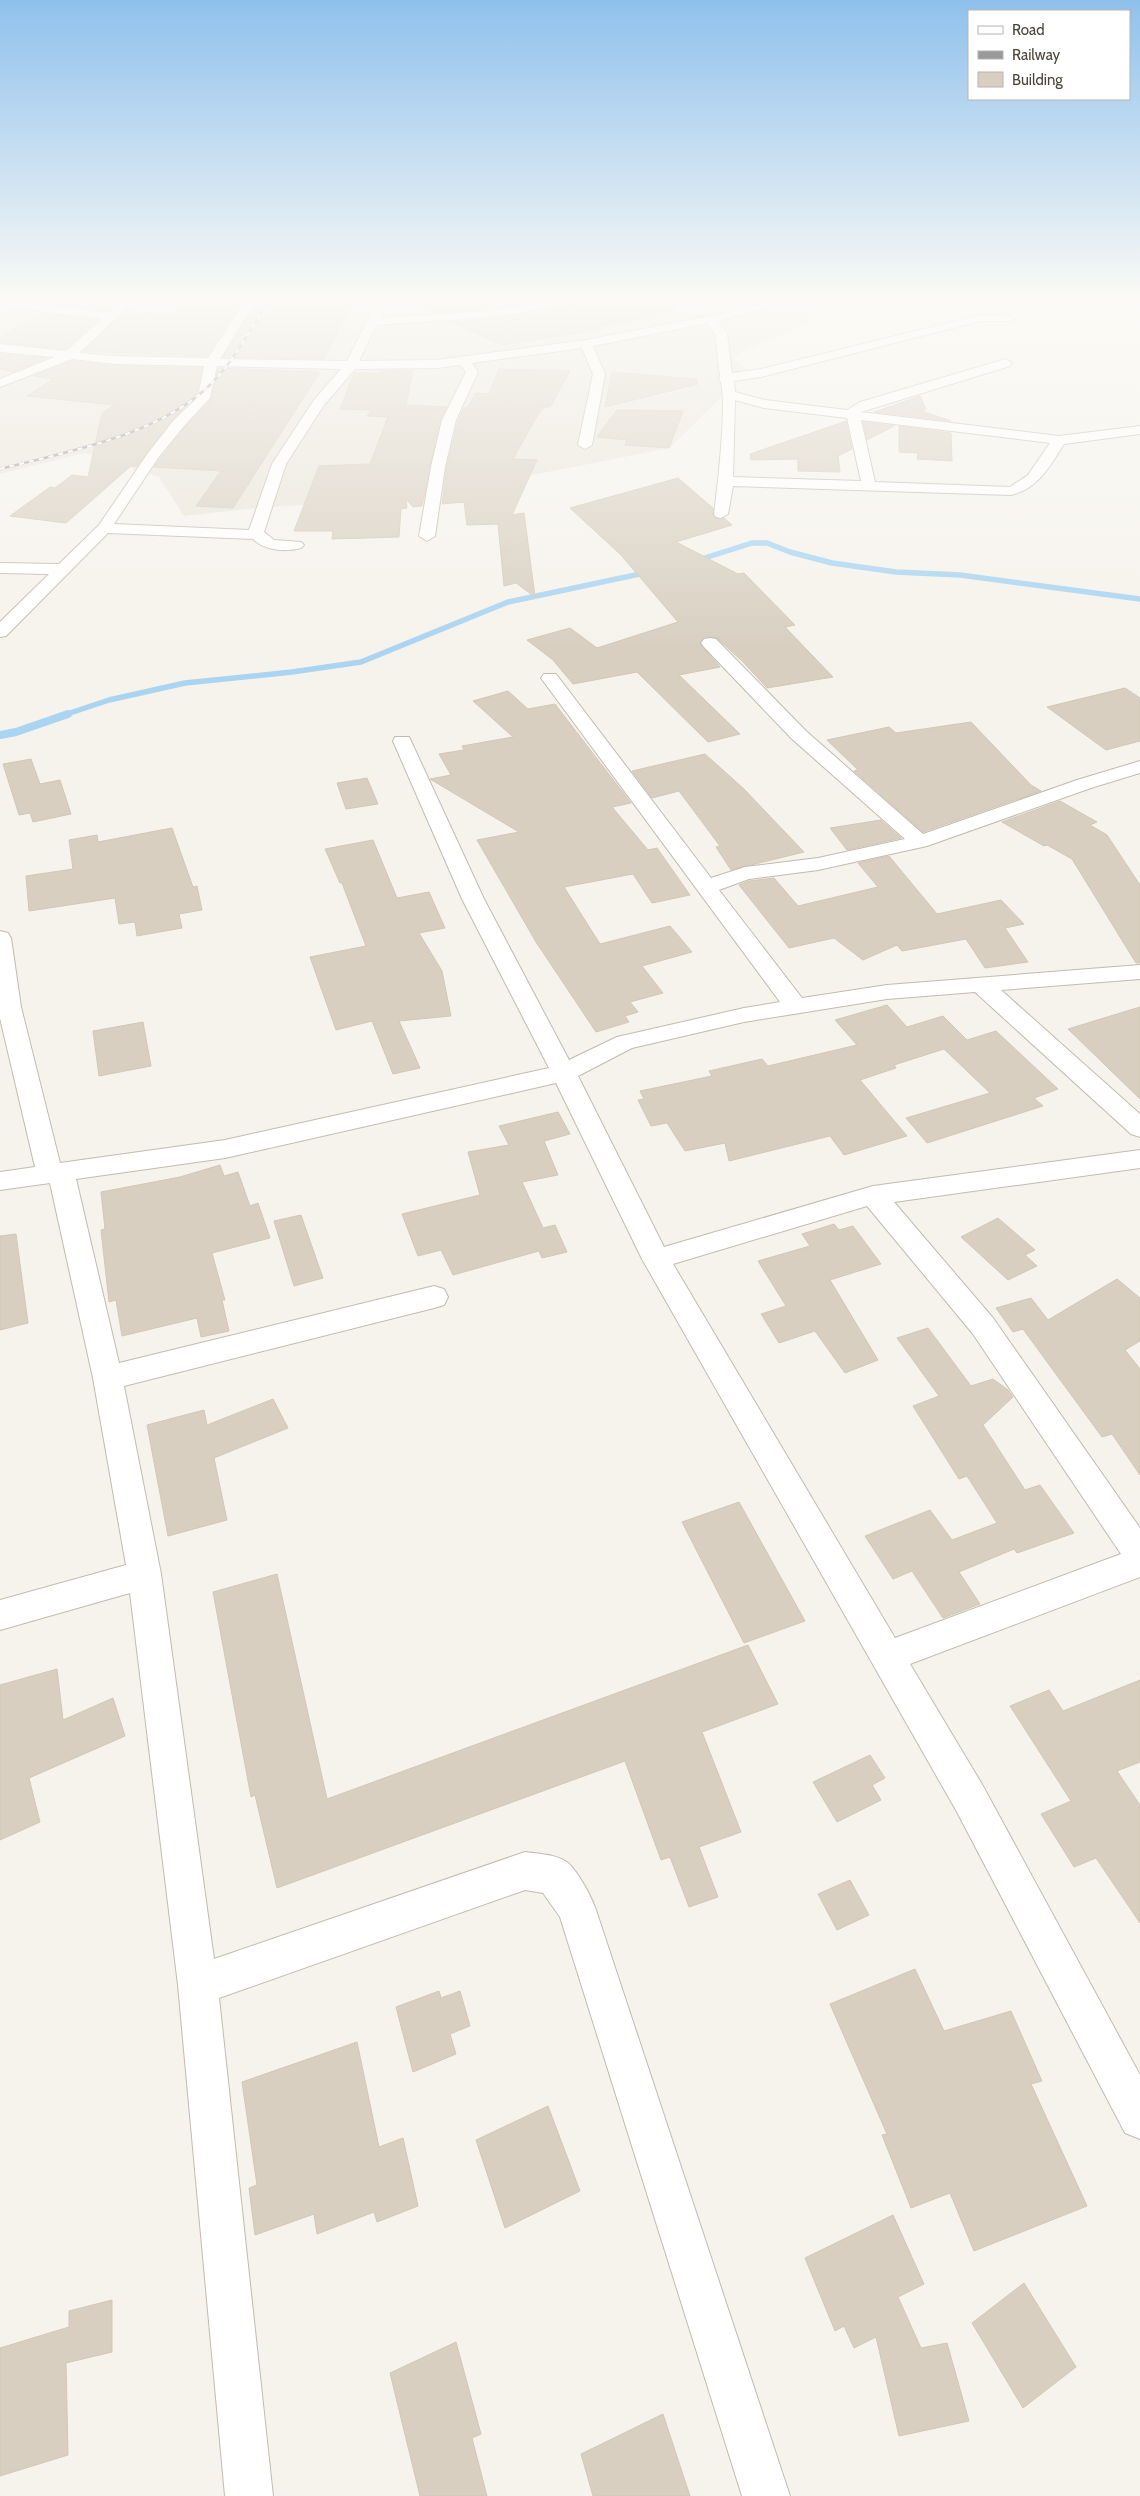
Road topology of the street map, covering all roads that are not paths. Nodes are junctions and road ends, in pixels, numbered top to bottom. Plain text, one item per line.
1 (186, 416) edge
2 (310, 416) edge
3 (451, 416) edge
4 (591, 416) edge
5 (728, 416) edge
6 (853, 416) edge
7 (857, 416) edge
8 (1140, 430) edge
9 (1059, 440) junction
10 (585, 445) dead end
11 (726, 481) junction
12 (869, 486) junction
13 (721, 514) dead end
14 (104, 528) junction
15 (258, 535) junction
16 (427, 536) dead end
17 (296, 545) dead end
18 (0, 568) edge
19 (64, 569) junction
20 (0, 632) edge
21 (710, 643) dead end
22 (550, 678) dead end
23 (402, 741) dead end
24 (1140, 767) edge
25 (920, 842) junction
26 (707, 887) junction
27 (0, 938) edge
28 (1140, 972) edge
29 (980, 984) junction
30 (796, 1006) junction
31 (564, 1073) junction
32 (1140, 1128) edge
33 (1140, 1159) edge
34 (55, 1173) junction
35 (0, 1180) edge
36 (873, 1195) junction
37 (656, 1259) junction
38 (434, 1298) dead end
39 (108, 1378) junction
40 (1140, 1555) edge
41 (1140, 1562) edge
42 (144, 1574) junction
43 (0, 1615) edge
44 (887, 1657) junction
45 (198, 1985) junction
46 (1140, 2118) edge
47 (249, 2496) edge
48 (766, 2496) edge

1 - 14 street
2 - 15 street
3 - 16 street
4 - 10 street
5 - 11 street
6 - 12 street
7 - 9 street
8 - 9 street
9 - 12 street
11 - 12 street
11 - 13 street
14 - 15 street
14 - 19 street
15 - 17 street
18 - 19 street
19 - 20 street
21 - 25 street
22 - 26 street
23 - 31 street
24 - 25 street
25 - 26 street
26 - 30 street
27 - 34 street
28 - 29 street
29 - 30 street
29 - 32 street
30 - 31 street
31 - 34 street
31 - 37 street
33 - 36 street
34 - 35 street
34 - 39 street
36 - 37 street
36 - 40 street
37 - 44 street
38 - 39 street
39 - 42 street
41 - 44 street
42 - 43 street
42 - 45 street
44 - 46 street
45 - 47 street
45 - 48 street

